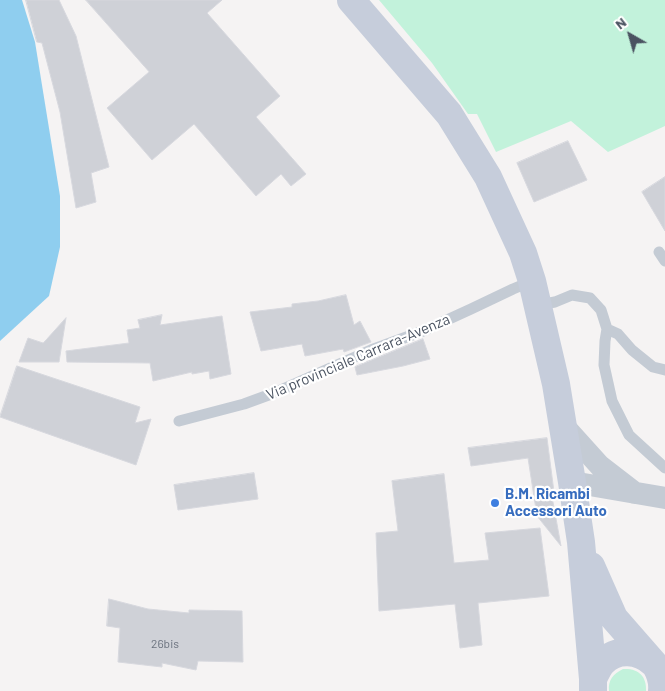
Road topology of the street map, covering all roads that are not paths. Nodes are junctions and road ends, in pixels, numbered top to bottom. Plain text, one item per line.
1 (350, 0) edge
2 (535, 293) junction
3 (607, 329) junction
4 (665, 370) edge
5 (179, 421) dead end
6 (562, 425) junction
7 (665, 468) edge
8 (572, 482) junction
9 (635, 493) junction
10 (665, 498) edge
11 (581, 542) junction
12 (661, 679) edge
13 (590, 688) edge

1 - 2 main road
2 - 3 lane, Via provinciale Carrara-Avenza
2 - 5 lane, Via provinciale Carrara-Avenza
2 - 6 main road
3 - 4 lane
3 - 7 lane, Via provinciale Carrara-Avenza
6 - 8 main road
6 - 9 street
8 - 9 street
8 - 11 main road
9 - 10 street
11 - 12 main road
11 - 13 main road
12 - 13 main road

